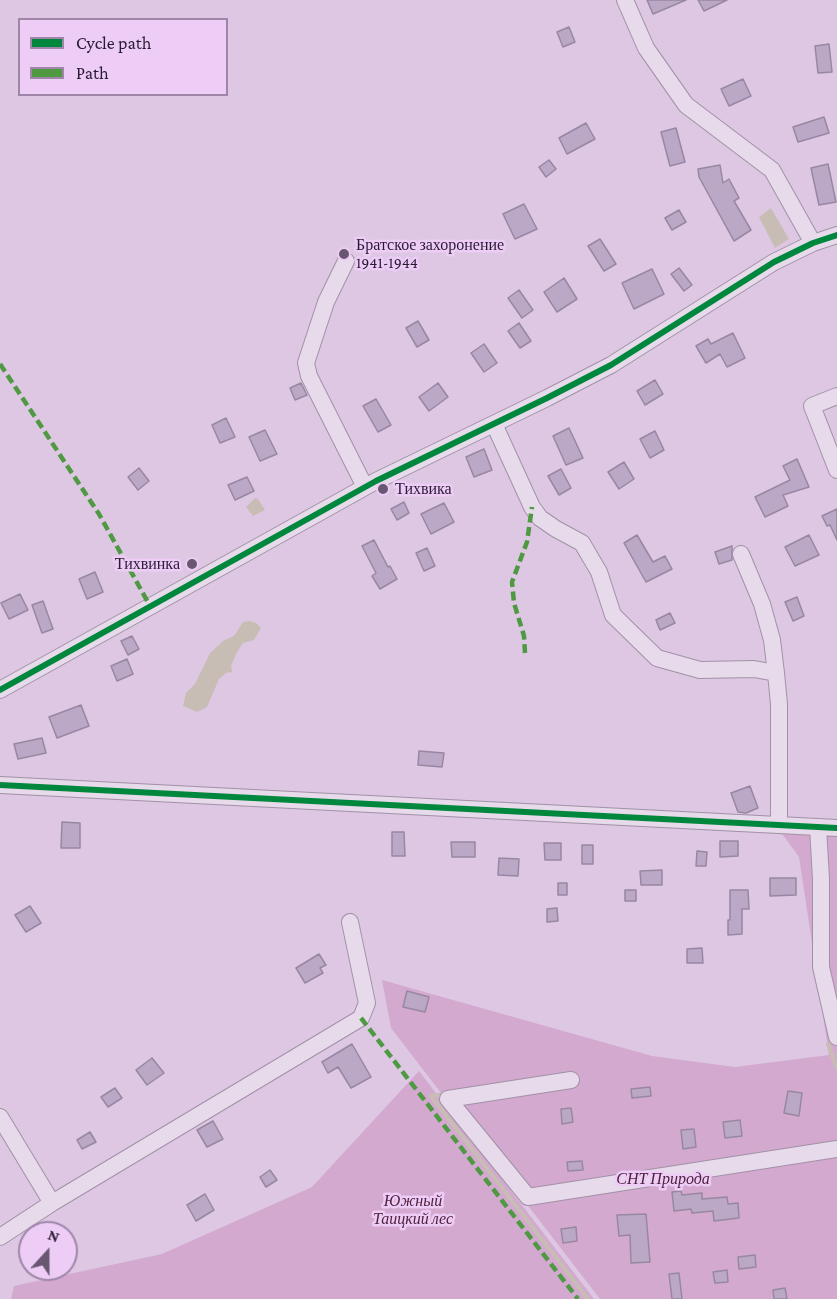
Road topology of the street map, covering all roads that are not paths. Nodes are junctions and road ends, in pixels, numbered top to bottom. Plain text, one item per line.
1 (625, 0) edge
2 (837, 235) edge
3 (813, 243) junction
4 (346, 261) dead end
5 (837, 396) edge
6 (494, 424) junction
7 (837, 470) edge
8 (365, 487) junction
9 (741, 554) dead end
10 (776, 673) junction
11 (0, 690) edge
12 (0, 784) edge
13 (779, 825) junction
14 (818, 827) junction
15 (837, 828) edge
16 (350, 922) dead end
17 (837, 1037) edge
18 (571, 1080) dead end
19 (0, 1117) edge
20 (837, 1149) edge
21 (52, 1203) junction
22 (0, 1237) edge

1 - 3 street
2 - 3 street
3 - 6 street
4 - 8 street
5 - 7 street
6 - 8 street
6 - 10 street
8 - 11 street
9 - 10 street
10 - 13 street
12 - 13 street
13 - 14 street
14 - 15 street
14 - 17 street
16 - 21 street
18 - 20 street
19 - 21 street
21 - 22 street

